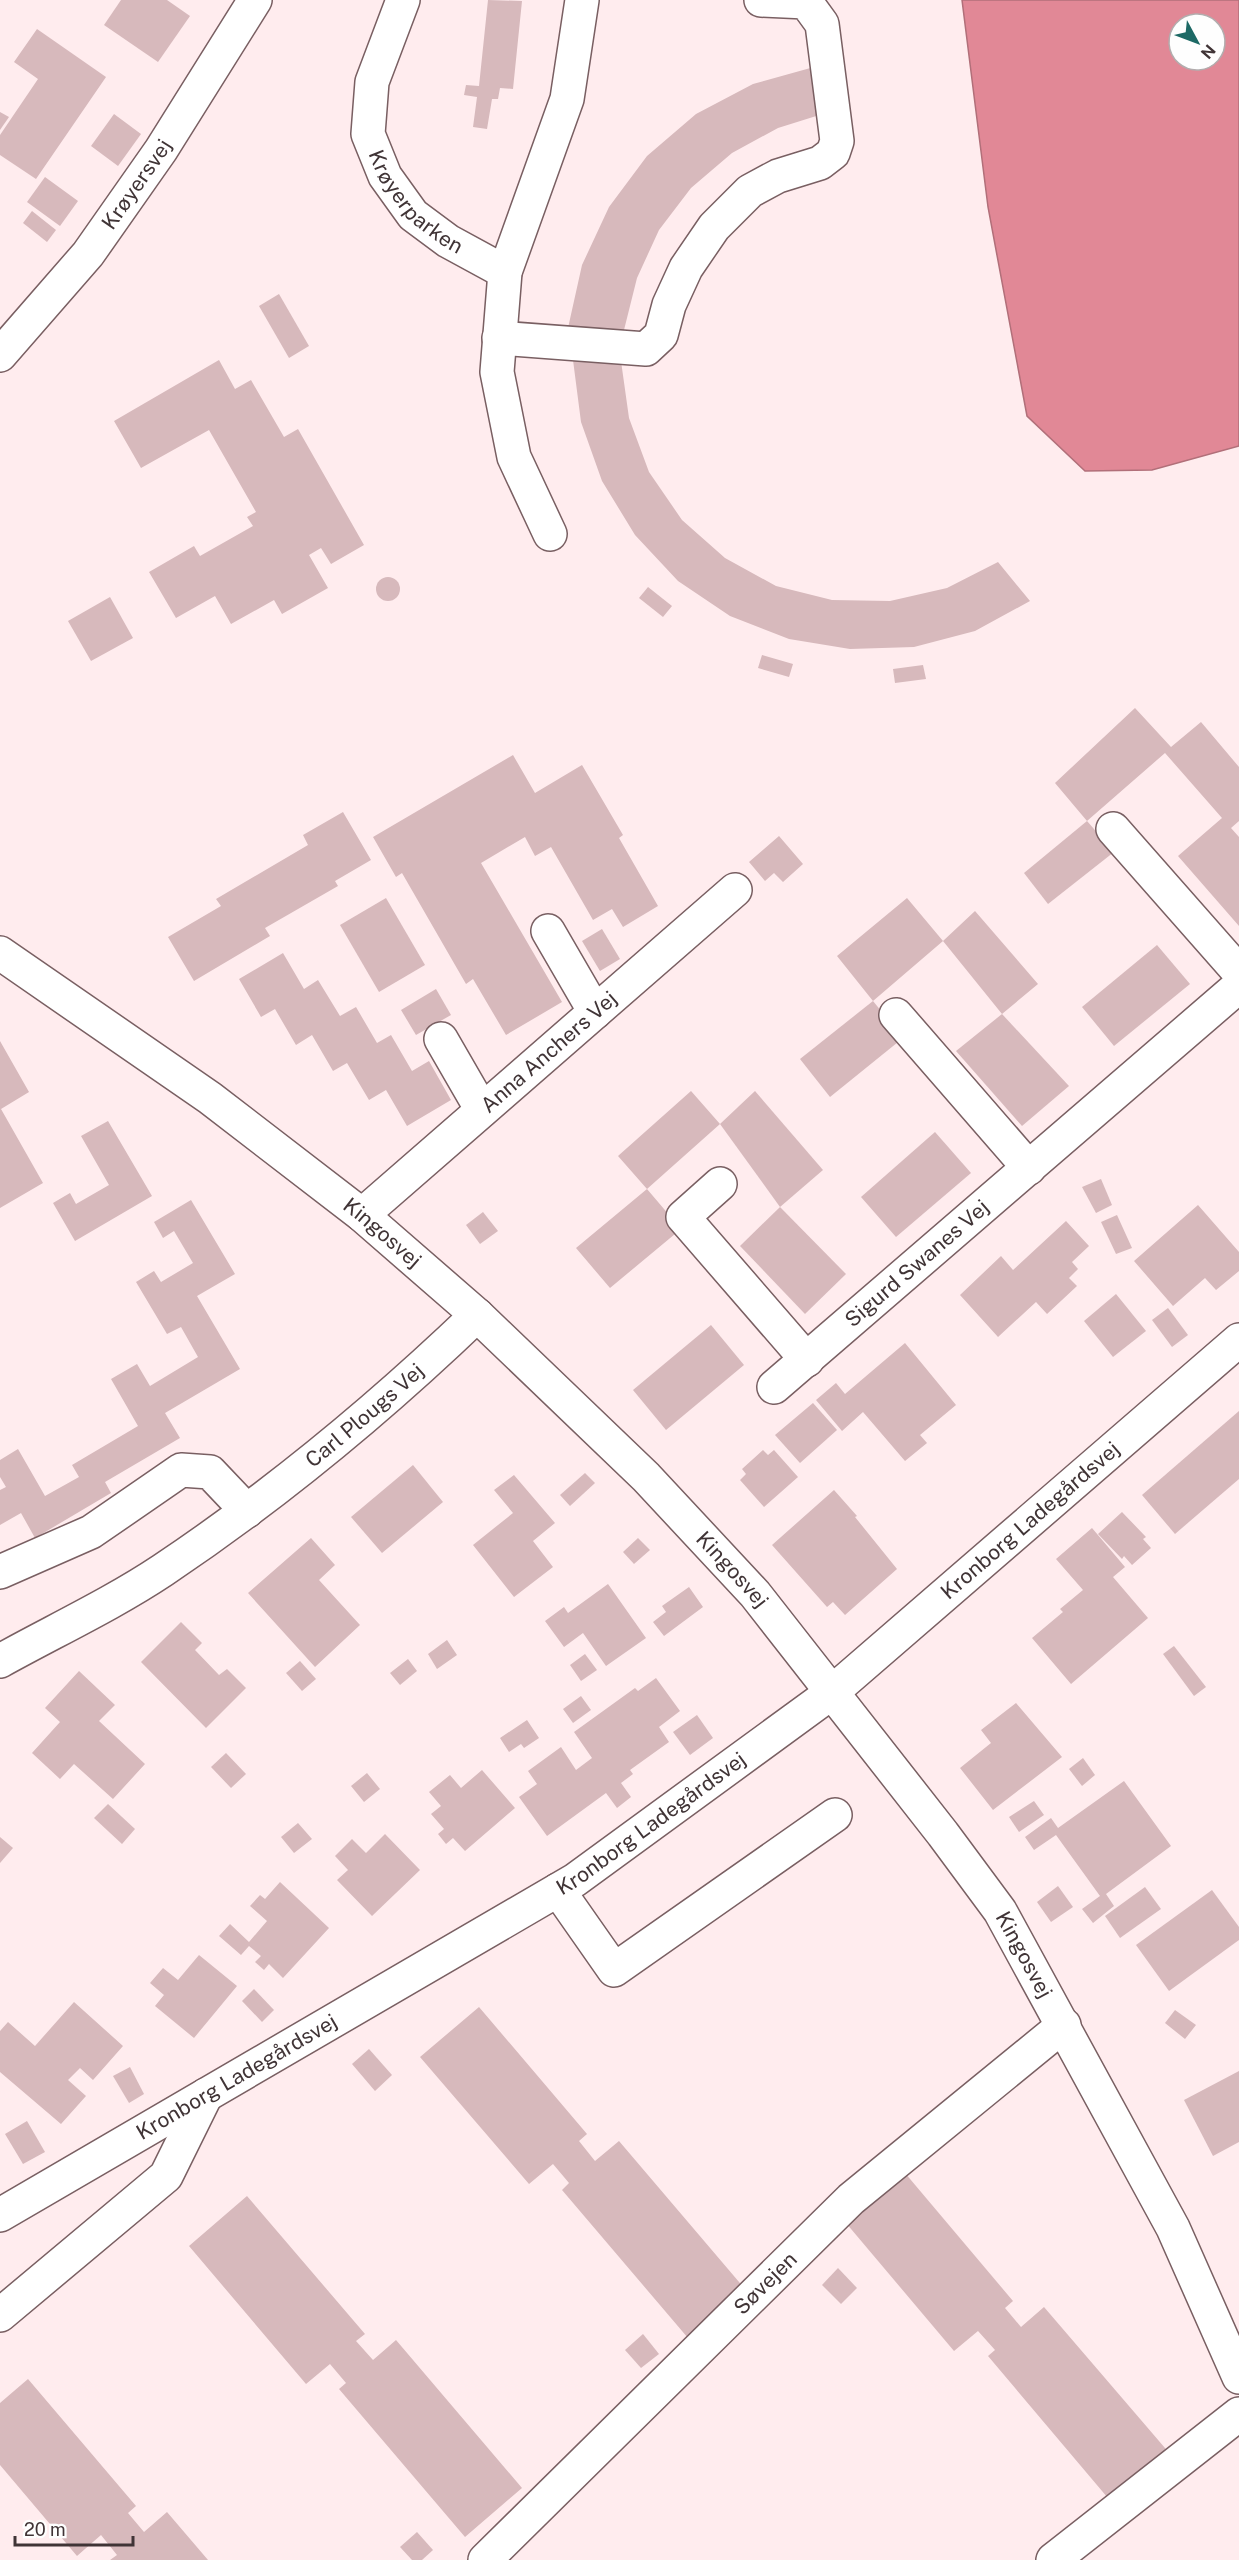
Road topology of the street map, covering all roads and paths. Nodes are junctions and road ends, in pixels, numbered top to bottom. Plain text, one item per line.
1 (255, 0) edge
2 (403, 0) edge
3 (582, 0) edge
4 (761, 0) edge
5 (505, 272) junction
6 (499, 338) junction
7 (0, 355) edge
8 (550, 534) dead end
9 (1113, 829) dead end
10 (735, 890) dead end
11 (548, 931) dead end
12 (0, 953) edge
13 (1239, 972) edge
14 (1239, 986) edge
15 (596, 1012) junction
16 (896, 1016) dead end
17 (441, 1039) dead end
18 (482, 1110) junction
19 (1029, 1168) junction
20 (720, 1184) dead end
21 (362, 1215) junction
22 (477, 1315) junction
23 (1239, 1340) edge
24 (807, 1360) junction
25 (774, 1387) dead end
26 (247, 1511) junction
27 (0, 1572) edge
28 (0, 1661) edge
29 (831, 1693) junction
30 (835, 1815) dead end
31 (558, 1890) junction
32 (1064, 2025) junction
33 (206, 2095) junction
34 (0, 2215) edge
35 (0, 2315) edge
36 (1239, 2377) edge
37 (1239, 2414) edge
38 (485, 2560) edge
39 (1053, 2560) edge

1 - 7 street, Krøyersvej
2 - 5 street, Krøyerparken
3 - 5 street
4 - 6 street
5 - 6 street
6 - 8 street
9 - 13 street
10 - 15 street, Anna Anchers Vej
11 - 15 street
12 - 21 street, Kingosvej
14 - 19 street, Sigurd Swanes Vej
15 - 18 street, Anna Anchers Vej
16 - 19 street
17 - 18 street
18 - 21 street, Anna Anchers Vej
19 - 24 street, Sigurd Swanes Vej
20 - 24 street
21 - 22 street, Kingosvej
22 - 26 street, Carl Plougs Vej
22 - 29 street, Kingosvej
23 - 29 street, Kronborg Ladegårdsvej
24 - 25 street, Sigurd Swanes Vej
26 - 27 street
26 - 28 street, Carl Plougs Vej
29 - 31 street, Kronborg Ladegårdsvej
29 - 32 street, Kingosvej
30 - 31 street
31 - 33 street, Kronborg Ladegårdsvej
32 - 36 street, Kingosvej
32 - 38 street, Søvejen
33 - 34 street, Kronborg Ladegårdsvej
33 - 35 street
37 - 39 street

